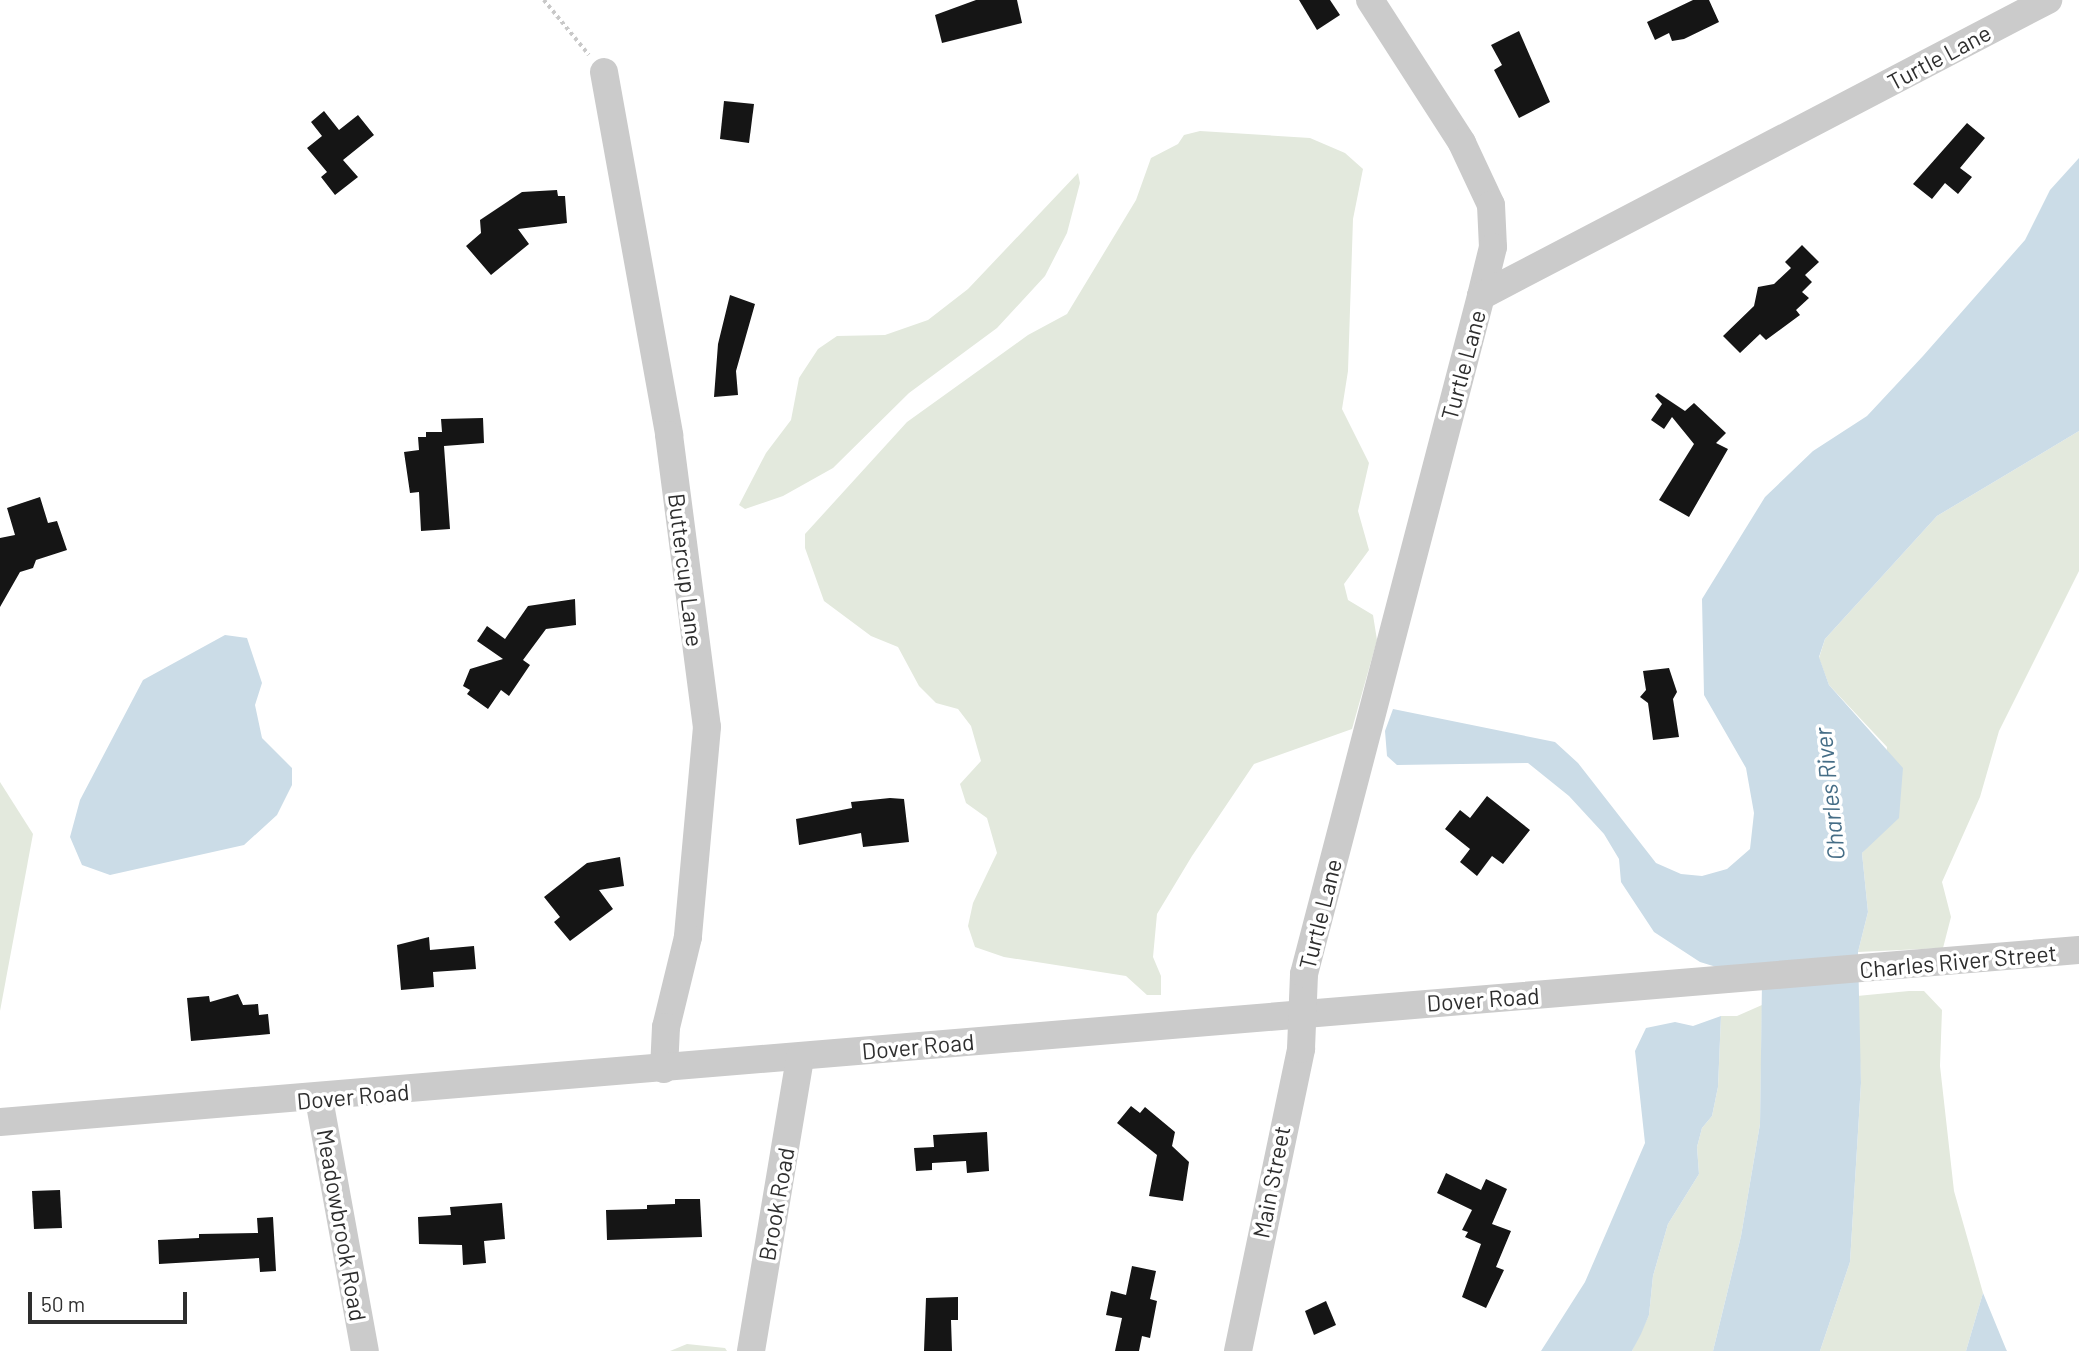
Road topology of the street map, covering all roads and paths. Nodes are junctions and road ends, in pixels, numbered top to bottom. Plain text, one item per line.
1 (544, 0) edge
2 (1370, 0) edge
3 (2048, 0) edge
4 (604, 72) joint
5 (1481, 296) junction
6 (2079, 950) edge
7 (1837, 970) joint
8 (1301, 1013) junction
9 (800, 1058) junction
10 (664, 1069) junction
11 (320, 1099) junction
12 (0, 1122) edge
13 (365, 1351) edge
14 (751, 1351) edge
15 (1238, 1351) edge

1 - 4 path
2 - 5 street
3 - 5 street, Turtle Lane
4 - 10 street, Buttercup Lane
5 - 8 street, Turtle Lane
6 - 7 street, Charles River Street
7 - 8 street, Dover Road
8 - 9 street, Dover Road
8 - 15 street, Main Street
9 - 10 street, Dover Road
9 - 14 street, Brook Road
10 - 11 street, Dover Road
11 - 12 street, Dover Road
11 - 13 street, Meadowbrook Road

